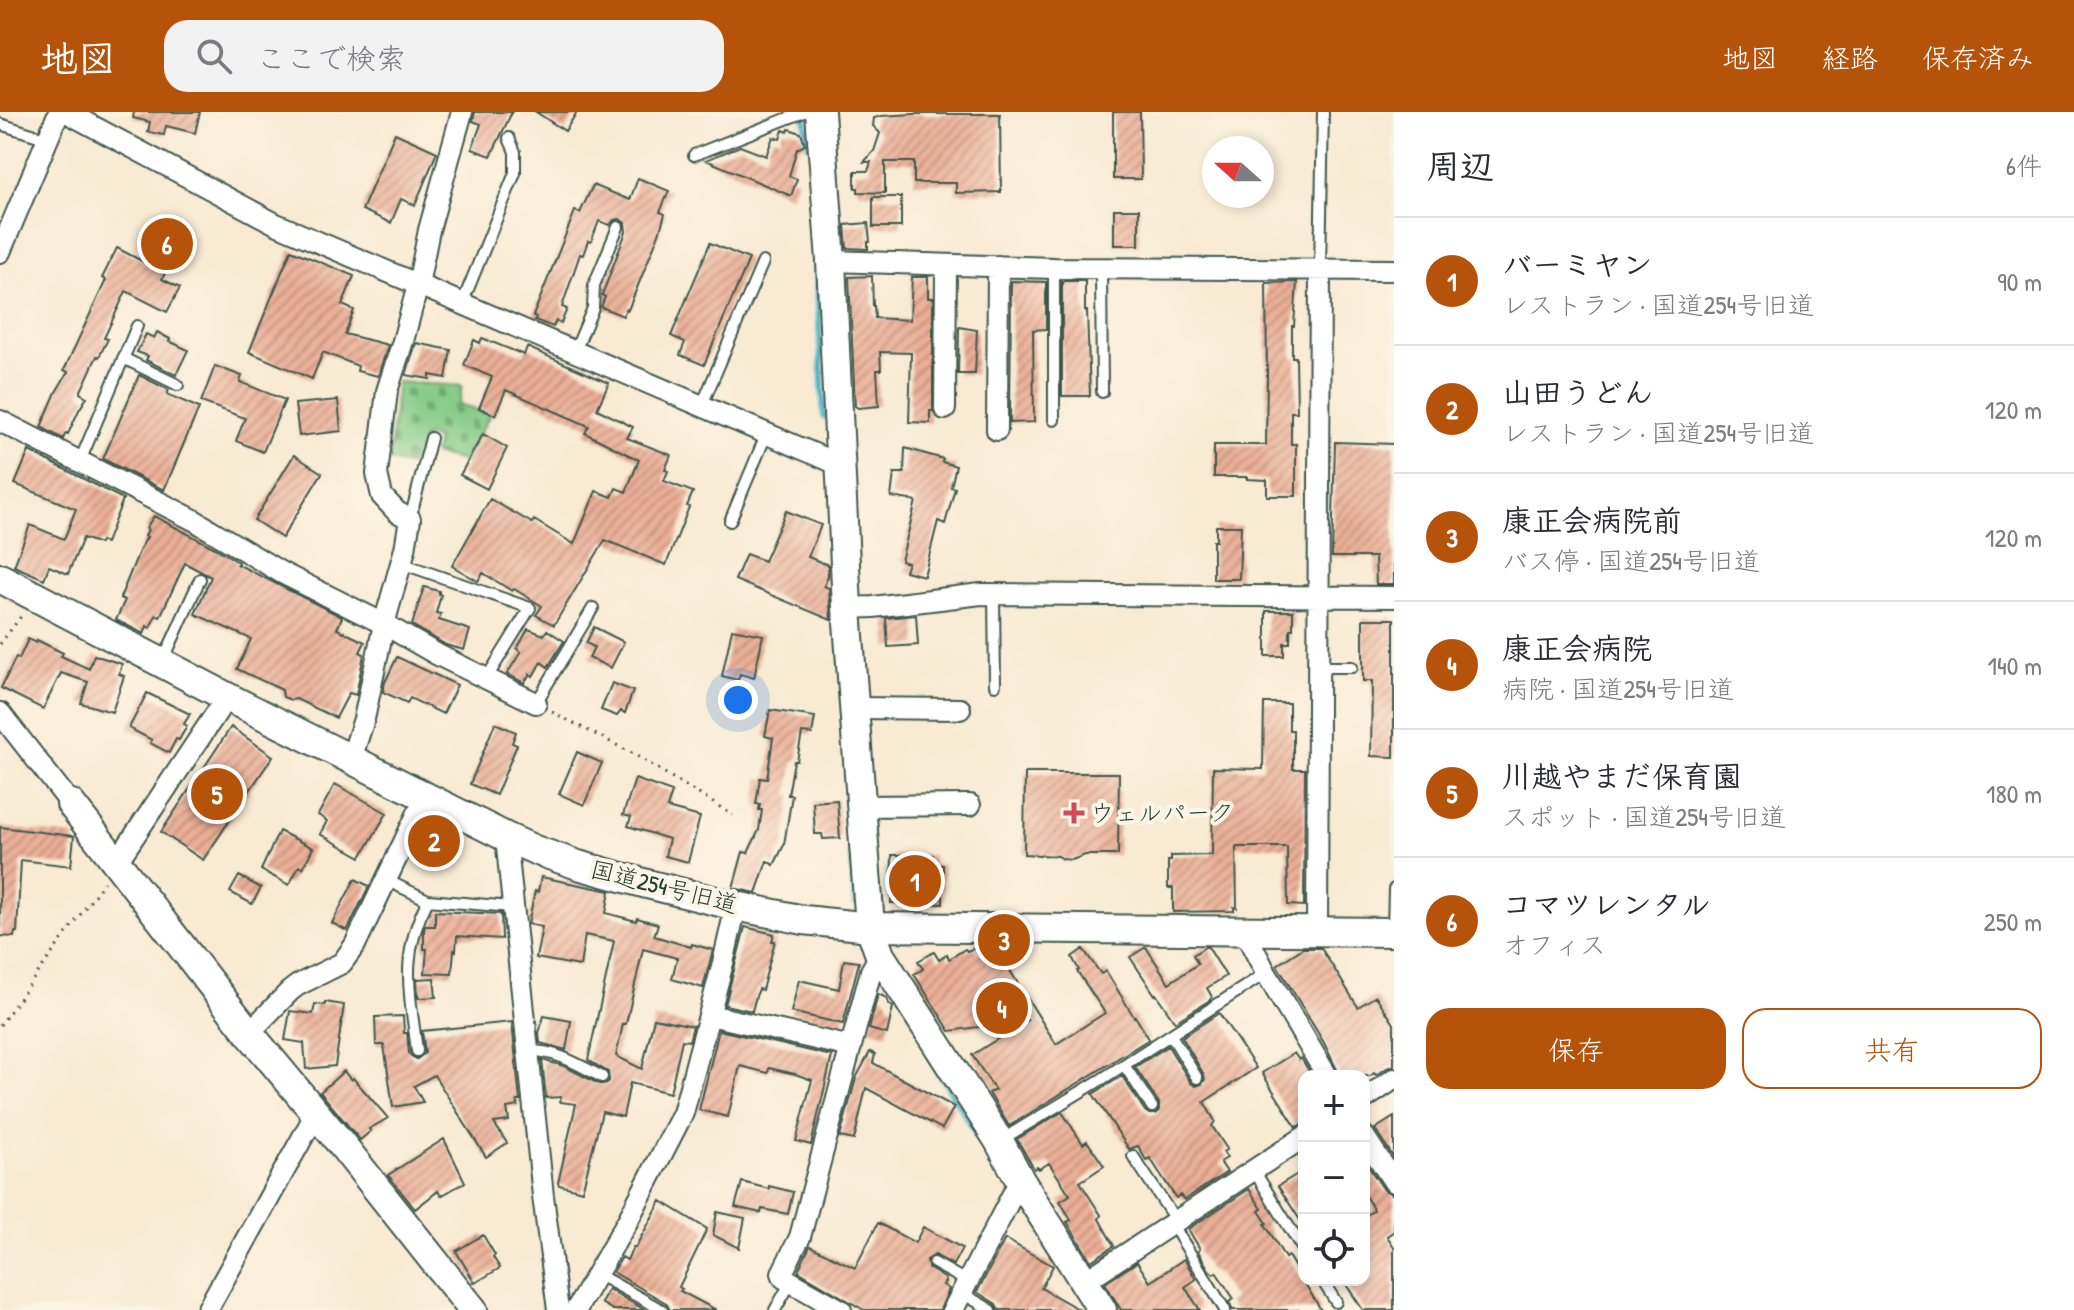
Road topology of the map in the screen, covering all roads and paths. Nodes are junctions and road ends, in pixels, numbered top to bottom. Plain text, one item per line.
1 (59, 112) edge
2 (66, 112) edge
3 (462, 112) edge
4 (804, 112) edge
5 (820, 112) edge
6 (1323, 112) edge
7 (0, 124) edge
8 (509, 138) dead end
9 (48, 139) junction
10 (694, 155) dead end
11 (618, 227) dead end
12 (3, 239) edge
13 (831, 261) junction
14 (763, 262) dead end
15 (946, 265) junction
16 (998, 266) junction
17 (1101, 267) junction
18 (1054, 268) junction
19 (1320, 269) junction
20 (1394, 270) edge
21 (418, 285) junction
22 (462, 304) junction
23 (137, 326) dead end
24 (575, 351) junction
25 (123, 358) junction
26 (178, 385) dead end
27 (1102, 392) dead end
28 (702, 405) junction
29 (945, 409) dead end
30 (1054, 420) dead end
31 (0, 421) edge
32 (997, 430) dead end
33 (766, 435) junction
34 (431, 438) dead end
35 (80, 461) junction
36 (840, 465) junction
37 (410, 519) junction
38 (730, 521) dead end
39 (401, 563) junction
40 (0, 578) edge
41 (200, 579) dead end
42 (994, 594) junction
43 (36, 596) junction
44 (1317, 597) junction
45 (1394, 597) edge
46 (593, 608) dead end
47 (847, 608) junction
48 (384, 624) junction
49 (0, 644) edge
50 (162, 663) junction
51 (1318, 667) junction
52 (1352, 667) dead end
53 (486, 679) junction
54 (995, 685) dead end
55 (227, 697) junction
56 (536, 703) junction
57 (854, 708) junction
58 (960, 709) dead end
59 (0, 713) edge
60 (351, 759) junction
61 (426, 796) junction
62 (71, 804) joint
63 (970, 805) dead end
64 (861, 806) junction
65 (733, 815) dead end
66 (506, 837) junction
67 (117, 862) junction
68 (386, 880) junction
69 (1394, 889) edge
70 (428, 900) junction
71 (736, 906) junction
72 (512, 907) junction
73 (870, 927) junction
74 (1244, 930) junction
75 (1317, 931) junction
76 (1394, 932) edge
77 (880, 955) junction
78 (1266, 973) junction
79 (710, 1015) junction
80 (0, 1025) edge
81 (249, 1033) junction
82 (1171, 1035) junction
83 (851, 1047) junction
84 (417, 1051) dead end
85 (529, 1051) junction
86 (1124, 1065) junction
87 (1323, 1070) edge
88 (602, 1077) dead end
89 (1197, 1078) dead end
90 (1394, 1079) edge
91 (1370, 1095) edge
92 (1152, 1107) dead end
93 (315, 1115) junction
94 (999, 1141) junction
95 (1298, 1141) edge
96 (1368, 1142) edge
97 (1133, 1156) dead end
98 (1253, 1169) junction
99 (1020, 1180) junction
100 (1394, 1182) edge
101 (1174, 1223) junction
102 (1298, 1241) edge
103 (934, 1263) dead end
104 (597, 1274) junction
105 (1085, 1281) junction
106 (791, 1282) junction
107 (1326, 1286) edge
108 (961, 1295) edge
109 (1336, 1302) dead end
110 (207, 1310) edge
111 (473, 1310) edge
112 (558, 1310) edge
113 (576, 1310) edge
114 (662, 1310) edge
115 (775, 1310) edge
116 (841, 1310) edge
117 (991, 1310) edge
118 (1102, 1310) edge
119 (1225, 1310) edge

1 - 9 street
2 - 21 street
3 - 21 street
4 - 10 lane
5 - 13 street
6 - 19 lane
7 - 9 lane
8 - 22 lane
9 - 12 street
11 - 24 lane
13 - 15 street
13 - 36 street
14 - 28 lane
15 - 16 street
15 - 29 street
16 - 18 street
16 - 32 street
17 - 18 street
17 - 19 street
17 - 27 lane
18 - 30 lane
19 - 20 street
19 - 44 street
21 - 22 street
21 - 37 street
22 - 24 street
23 - 25 lane
24 - 28 street
25 - 26 lane
25 - 35 lane
28 - 33 street
31 - 35 street
33 - 36 street
33 - 38 lane
34 - 37 lane
35 - 48 street
36 - 47 street
37 - 39 street
39 - 48 street
39 - 53 lane
40 - 43 street, 国道254号旧道
41 - 50 lane
42 - 44 street
42 - 47 street
42 - 54 lane
43 - 49 path
43 - 50 street, 国道254号旧道
44 - 45 street
44 - 51 street
46 - 56 lane
47 - 57 street
48 - 53 street
48 - 60 street
50 - 55 street, 国道254号旧道
51 - 52 lane
51 - 75 street
53 - 56 street
55 - 60 street, 国道254号旧道
55 - 67 street
56 - 65 path
57 - 58 street
57 - 64 street
59 - 62 street
60 - 61 street, 国道254号旧道
61 - 66 street, 国道254号旧道
61 - 68 street
62 - 67 street
63 - 64 street
64 - 73 street
66 - 71 street, 国道254号旧道
66 - 72 street
67 - 80 path
67 - 81 street
68 - 70 lane
68 - 81 street
69 - 76 lane
70 - 72 lane
70 - 84 lane
71 - 73 street, 国道254号旧道
71 - 79 street
72 - 85 street
73 - 74 street, 国道254号旧道
73 - 77 street
74 - 75 street, 国道254号旧道
74 - 78 street
75 - 76 street, 国道254号旧道
77 - 83 street
77 - 94 street
78 - 82 lane
78 - 87 street
79 - 83 street
79 - 104 street
81 - 93 street
82 - 86 lane
82 - 89 lane
83 - 106 street
85 - 88 lane
85 - 112 street
86 - 92 lane
86 - 94 lane
90 - 91 street
93 - 110 street
93 - 111 street
94 - 99 street
95 - 98 street
96 - 100 street
97 - 101 lane
98 - 101 street
98 - 102 lane
99 - 105 street
99 - 108 street
101 - 105 street
101 - 119 lane
103 - 108 lane
104 - 113 street
104 - 114 lane
105 - 118 street
106 - 115 lane
106 - 116 street
107 - 109 lane
108 - 117 lane

